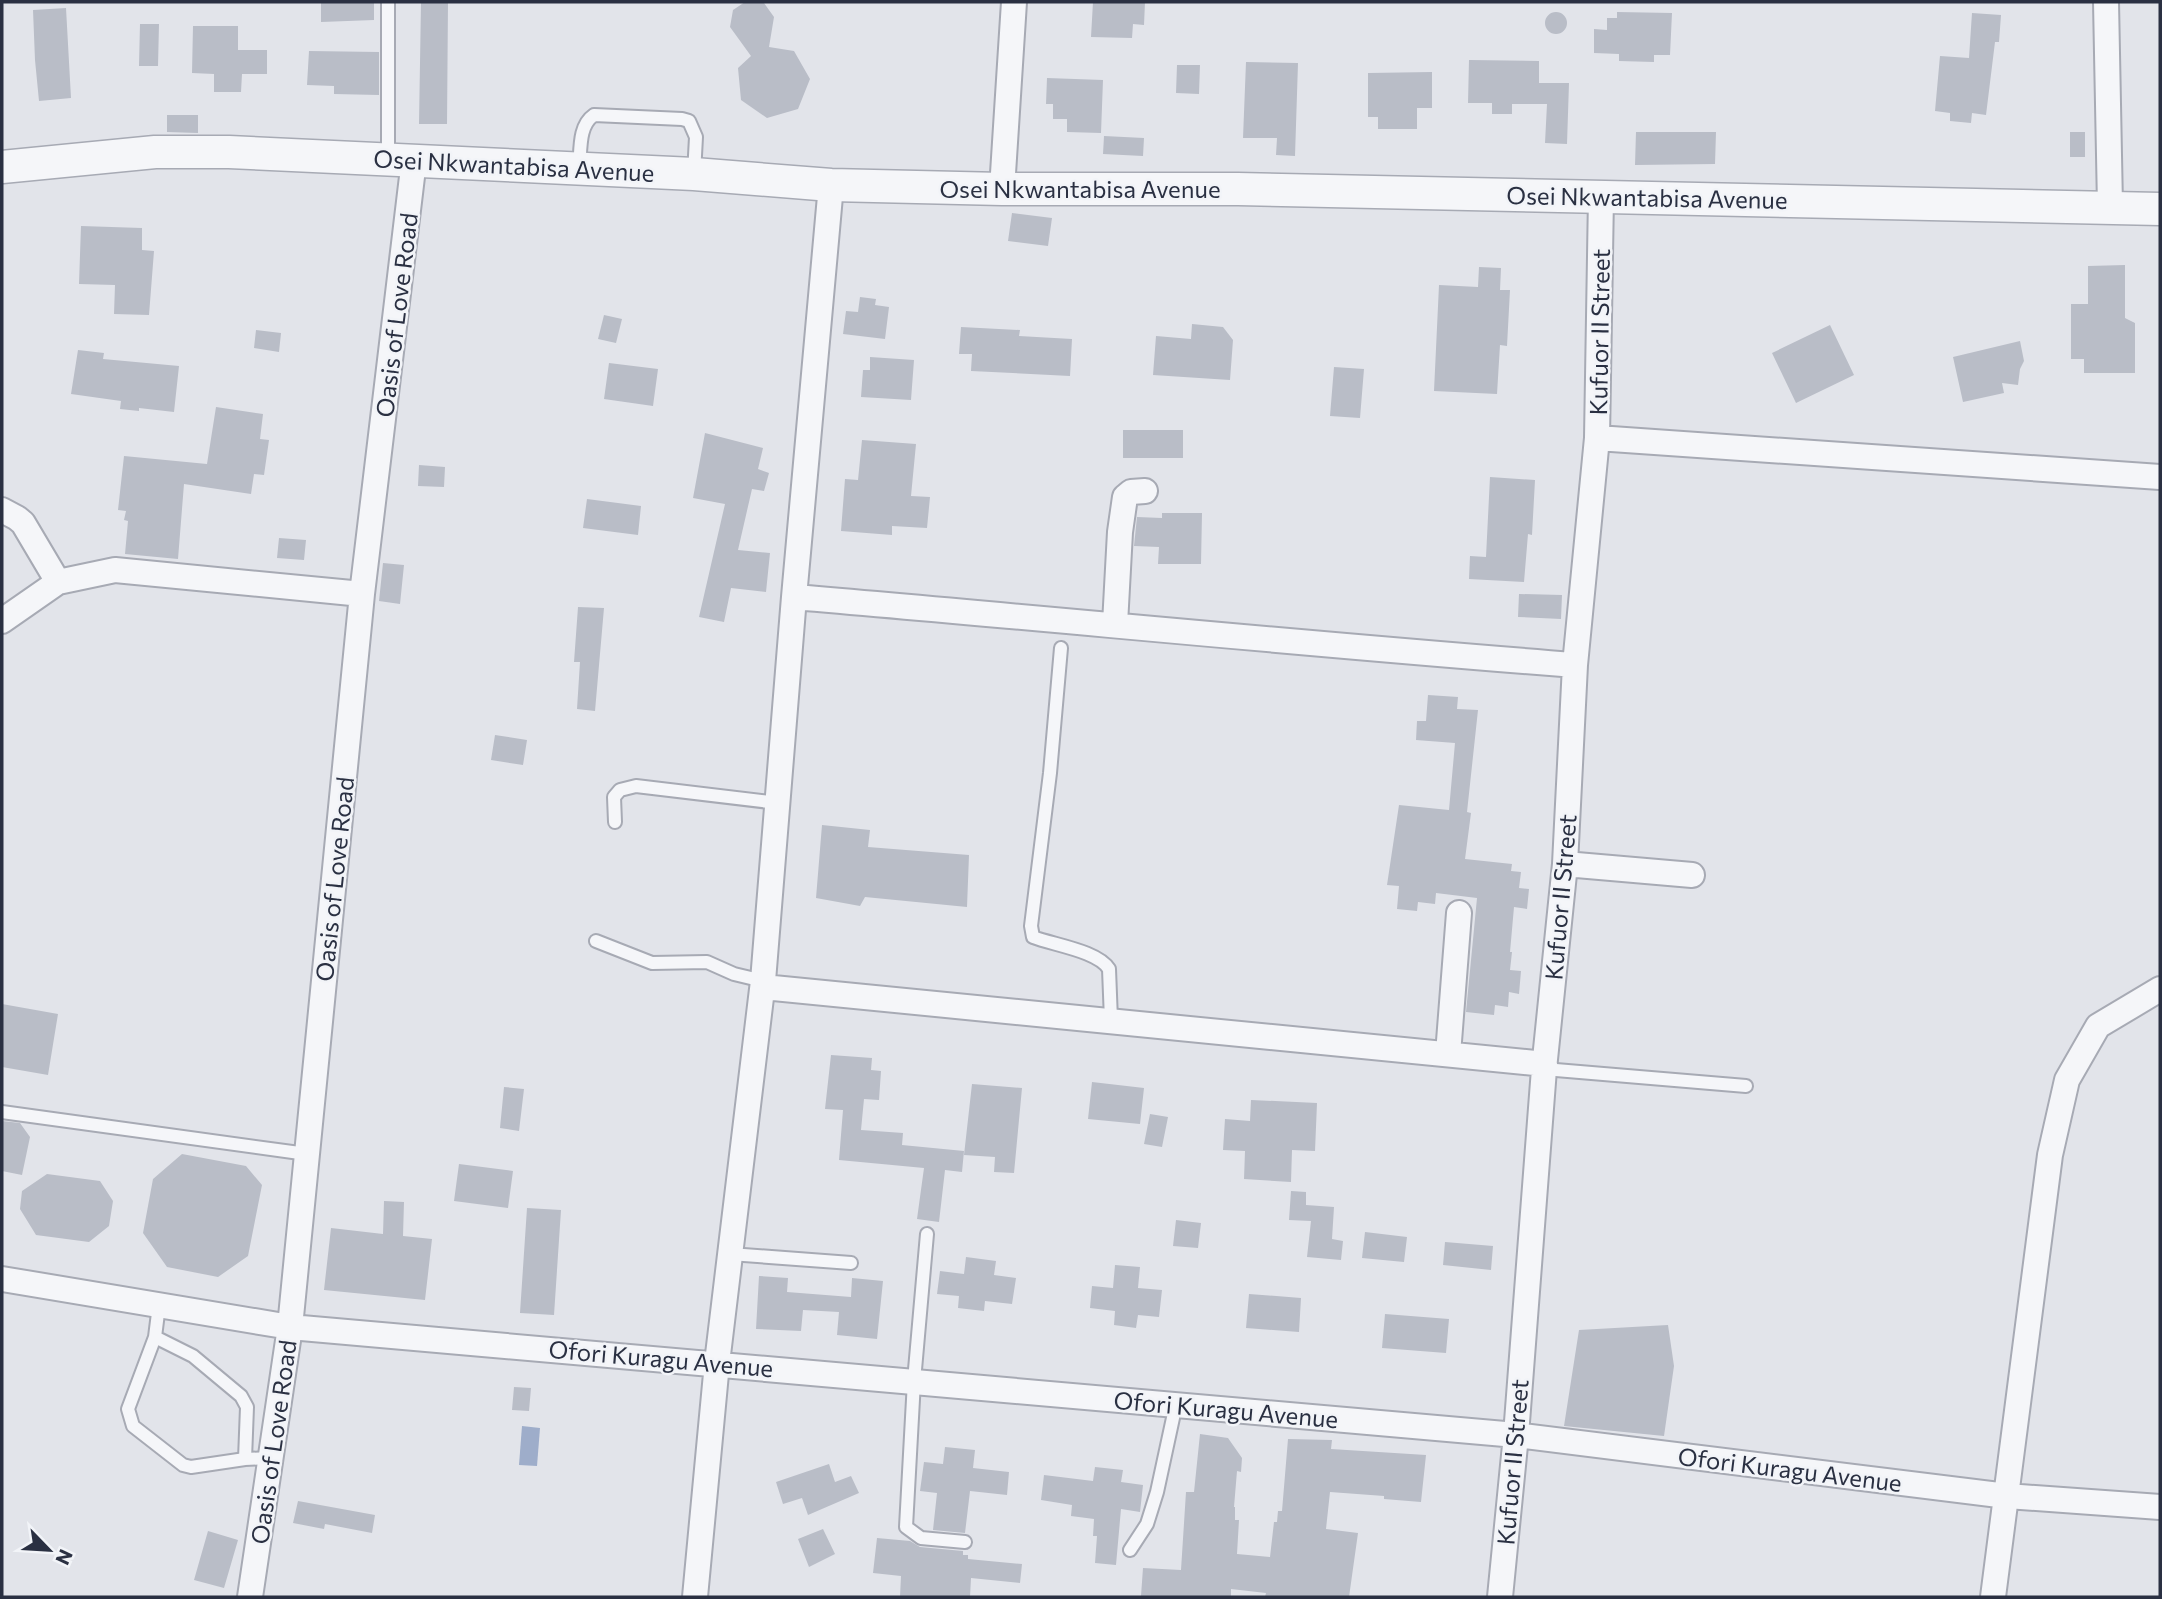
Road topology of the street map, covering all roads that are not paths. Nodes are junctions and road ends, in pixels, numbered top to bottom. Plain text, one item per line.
1 (388, 2) edge
2 (1014, 2) edge
3 (2106, 2) edge
4 (401, 159) junction
5 (2, 167) edge
6 (579, 169) junction
7 (694, 174) junction
8 (831, 185) junction
9 (1002, 189) junction
10 (1601, 196) junction
11 (2110, 206) junction
12 (2160, 209) edge
13 (1597, 438) junction
14 (2160, 477) edge
15 (1145, 491) dead end
16 (2, 510) edge
17 (58, 582) junction
18 (362, 594) junction
19 (794, 597) junction
20 (2, 621) edge
21 (1115, 624) junction
22 (1061, 648) dead end
23 (1575, 665) junction
24 (778, 803) junction
25 (615, 822) dead end
26 (1565, 864) junction
27 (1692, 875) dead end
28 (1459, 913) dead end
29 (596, 942) dead end
30 (763, 984) junction
31 (2160, 989) edge
32 (1111, 1020) junction
33 (1448, 1054) junction
34 (1545, 1067) junction
35 (1746, 1086) dead end
36 (2, 1112) edge
37 (307, 1154) junction
38 (928, 1234) dead end
39 (730, 1254) junction
40 (850, 1263) dead end
41 (2, 1279) edge
42 (159, 1305) junction
43 (290, 1327) junction
44 (155, 1337) junction
45 (717, 1363) junction
46 (914, 1381) junction
47 (1176, 1404) junction
48 (1516, 1435) junction
49 (271, 1458) junction
50 (245, 1459) junction
51 (2007, 1496) junction
52 (2160, 1507) edge
53 (965, 1542) dead end
54 (1130, 1550) dead end
55 (250, 1597) edge
56 (695, 1597) edge
57 (1500, 1597) edge
58 (1993, 1597) edge

1 - 4 lane
2 - 9 street
3 - 11 street
4 - 5 street, Osei Nkwantabisa Avenue
4 - 6 street, Osei Nkwantabisa Avenue
4 - 18 street, Oasis of Love Road
6 - 7 street, Osei Nkwantabisa Avenue
6 - 7 lane
7 - 8 street, Osei Nkwantabisa Avenue
8 - 9 street, Osei Nkwantabisa Avenue
8 - 19 street
9 - 10 street, Osei Nkwantabisa Avenue
10 - 11 street, Osei Nkwantabisa Avenue
10 - 13 street, Kufuor II Street
11 - 12 street, Osei Nkwantabisa Avenue
13 - 14 street
13 - 23 street, Kufuor II Street
15 - 21 street
16 - 17 street
17 - 18 street
17 - 20 street
18 - 37 street, Oasis of Love Road
19 - 21 street
19 - 24 street
21 - 23 street
22 - 32 lane
23 - 26 street, Kufuor II Street
24 - 25 lane
24 - 30 street
26 - 27 street
26 - 34 street, Kufuor II Street
28 - 33 street
29 - 30 lane
30 - 32 street
30 - 39 street
31 - 51 street
32 - 33 street
33 - 34 street
34 - 35 lane
34 - 48 street, Kufuor II Street
36 - 37 lane
37 - 43 street, Oasis of Love Road
38 - 46 lane
39 - 40 lane
39 - 45 street
41 - 42 street, Ofori Kuragu Avenue
42 - 43 street, Ofori Kuragu Avenue
42 - 44 lane
43 - 45 street, Ofori Kuragu Avenue
43 - 49 street, Oasis of Love Road
44 - 50 lane
44 - 50 lane
45 - 46 street, Ofori Kuragu Avenue
45 - 56 street
46 - 47 street, Ofori Kuragu Avenue
46 - 53 lane
47 - 48 street, Ofori Kuragu Avenue
47 - 54 lane
48 - 51 street, Ofori Kuragu Avenue
48 - 57 street, Kufuor II Street
49 - 50 lane
49 - 55 street, Oasis of Love Road
51 - 52 street, Ofori Kuragu Avenue
51 - 58 street

